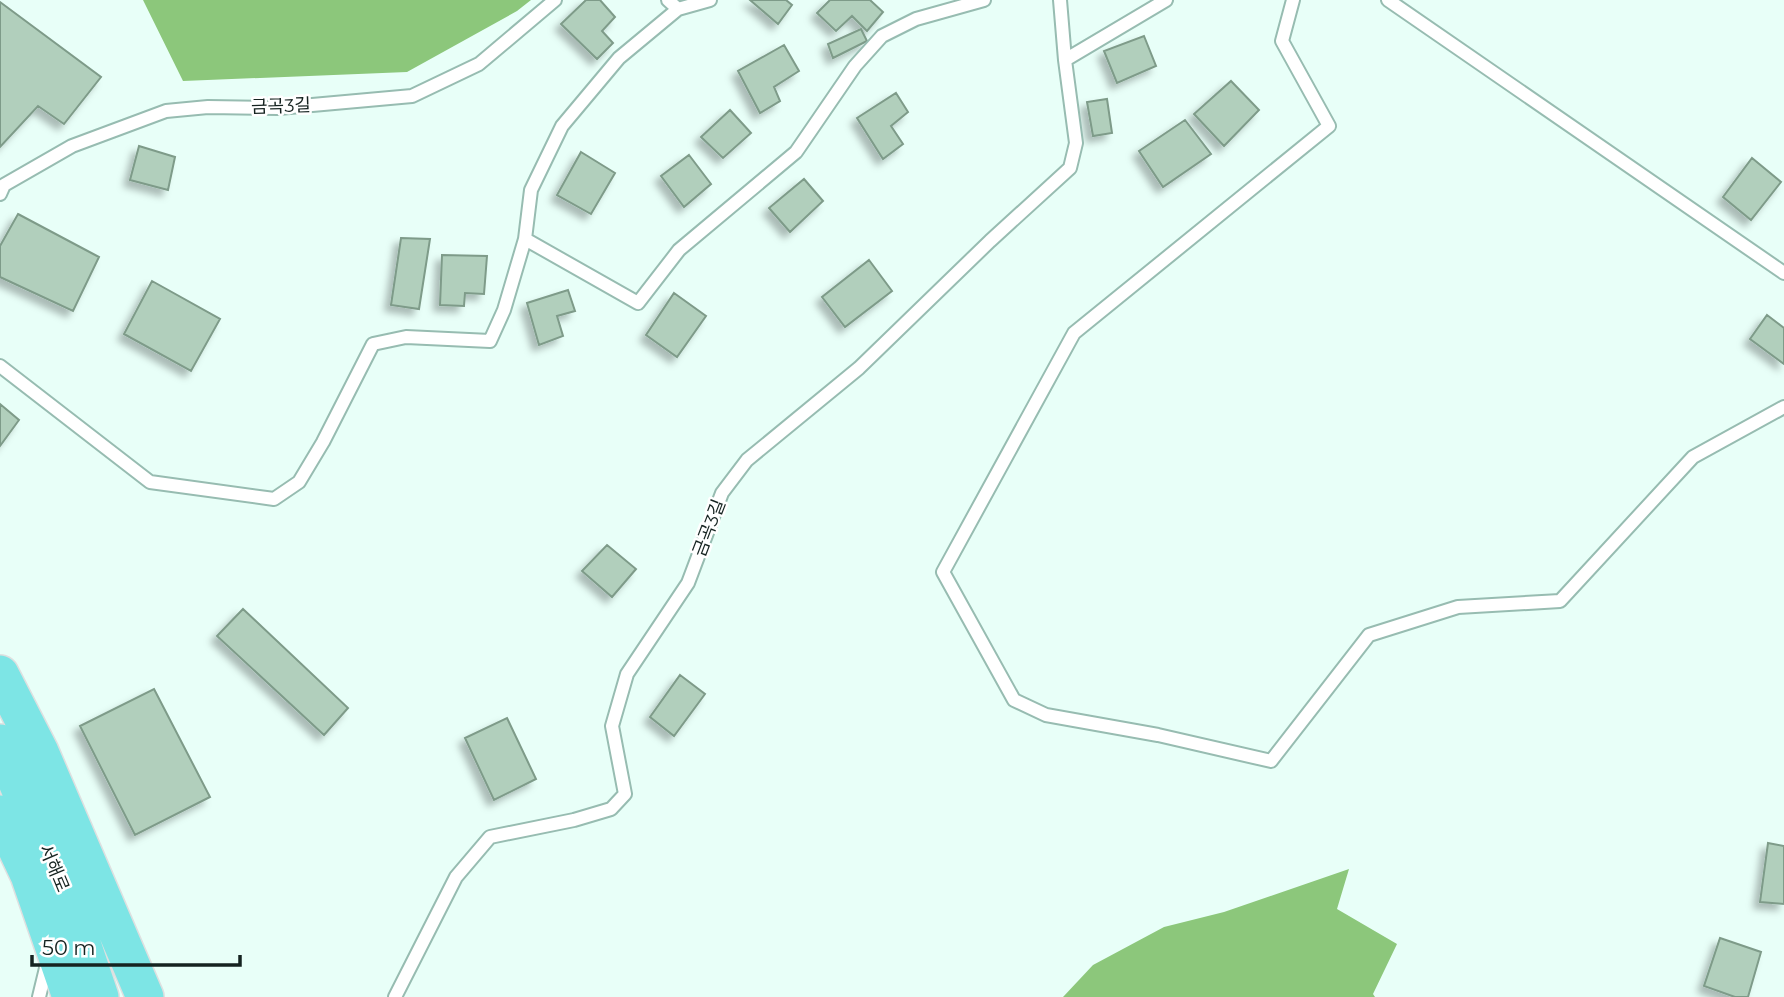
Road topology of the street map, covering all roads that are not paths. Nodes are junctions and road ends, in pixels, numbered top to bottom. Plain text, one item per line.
1 (555, 0) edge
2 (710, 0) edge
3 (984, 0) edge
4 (1060, 0) edge
5 (1293, 0) edge
6 (1388, 0) edge
7 (1156, 2) edge
8 (673, 5) edge
9 (1065, 60) junction
10 (0, 194) edge
11 (525, 239) junction
12 (1784, 273) edge
13 (0, 366) edge
14 (1784, 407) edge
15 (0, 674) edge
16 (0, 743) edge
17 (0, 814) edge
18 (52, 943) junction
19 (39, 997) edge
20 (71, 997) edge
21 (100, 997) edge
22 (145, 997) edge
23 (394, 997) edge

1 - 10 lane, 금곡3길
2 - 8 lane
3 - 11 lane
4 - 9 lane, 금곡3길
5 - 14 lane
6 - 12 lane
7 - 9 lane
8 - 11 lane
9 - 23 lane, 금곡3길
11 - 13 lane
15 - 22 main road
16 - 21 main road, 서해로
17 - 18 main road, 서해로
18 - 19 lane
18 - 20 main road, 서해로

